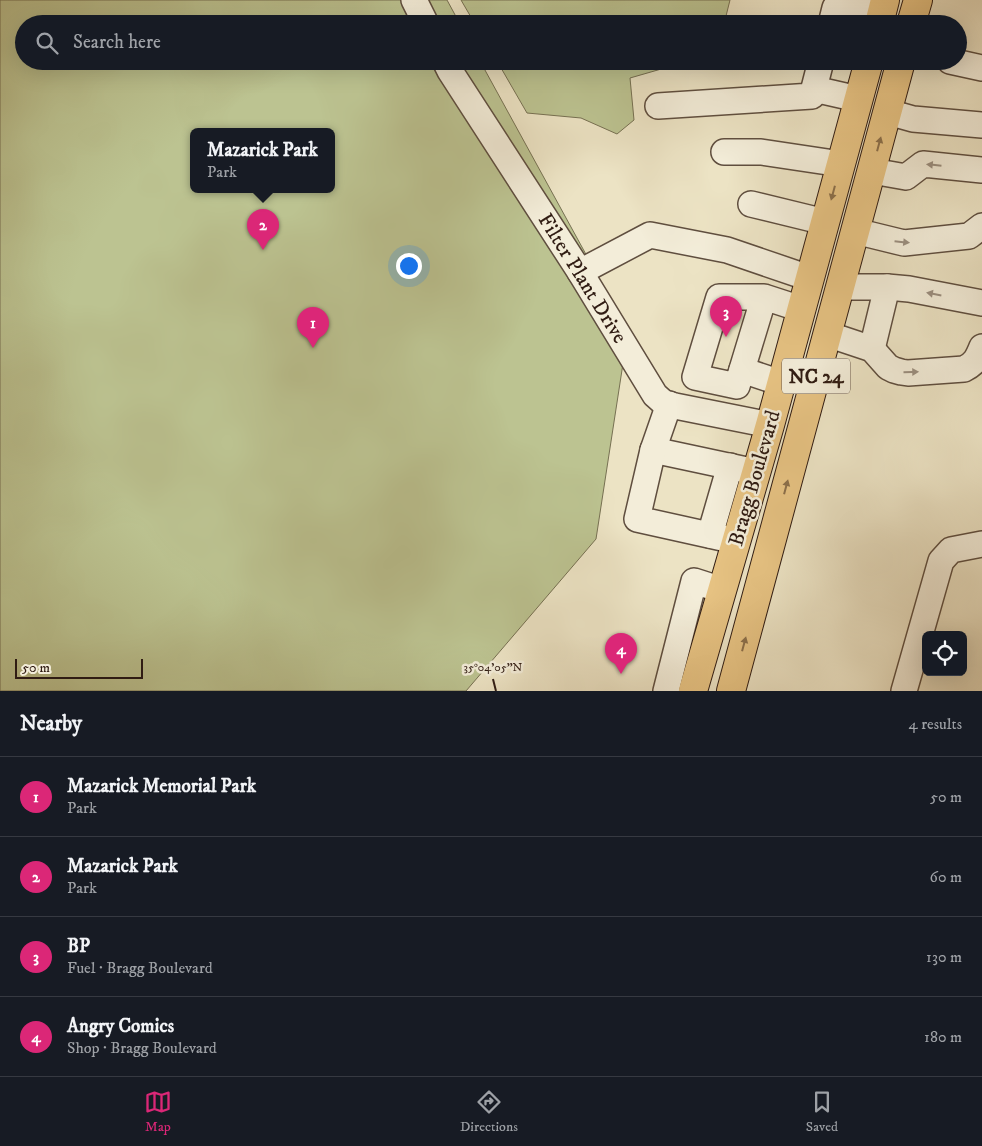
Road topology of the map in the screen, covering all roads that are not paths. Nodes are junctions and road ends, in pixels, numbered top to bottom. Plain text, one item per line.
1 (414, 0) edge
2 (918, 0) edge
3 (882, 11) edge
4 (422, 15) edge
5 (833, 15) edge
6 (914, 15) edge
7 (967, 65) edge
8 (982, 68) edge
9 (450, 70) edge
10 (819, 70) edge
11 (866, 70) edge
12 (899, 70) edge
13 (814, 89) junction
14 (858, 99) junction
15 (658, 106) dead end
16 (888, 112) junction
17 (982, 125) edge
18 (724, 152) dead end
19 (840, 164) junction
20 (982, 170) edge
21 (872, 171) junction
22 (751, 204) dead end
23 (824, 225) junction
24 (982, 226) edge
25 (855, 231) junction
26 (580, 272) junction
27 (809, 278) junction
28 (840, 287) junction
29 (887, 287) junction
30 (764, 297) junction
31 (982, 303) edge
32 (801, 309) junction
33 (828, 334) junction
34 (982, 347) edge
35 (872, 349) junction
36 (742, 370) junction
37 (695, 377) junction
38 (781, 383) junction
39 (678, 406) junction
40 (770, 425) junction
41 (798, 445) junction
42 (653, 450) junction
43 (743, 469) junction
44 (710, 535) junction
45 (736, 541) junction
46 (982, 544) edge
47 (722, 590) junction
48 (666, 691) edge
49 (693, 691) edge
50 (731, 691) edge
51 (904, 691) edge

1 - 4 street
2 - 6 main road
3 - 5 street
7 - 8 street
9 - 26 street, Filter Plant Drive
10 - 13 street
11 - 14 main road, Bragg Boulevard / NC 24
12 - 16 main road, Bragg Boulevard / NC 24
13 - 14 street
13 - 15 street
14 - 19 main road, Bragg Boulevard / NC 24
16 - 17 street
21 -> 16 main road, Bragg Boulevard / NC 24
18 - 19 street
19 -> 23 main road, Bragg Boulevard / NC 24
20 -> 21 street
21 - 25 main road, Bragg Boulevard / NC 24
22 - 23 street
23 - 27 main road, Bragg Boulevard / NC 24
23 - 41 main road
25 -> 24 street
25 - 28 main road, Bragg Boulevard / NC 24
26 - 27 street
26 - 39 street, Filter Plant Drive
27 - 32 main road, Bragg Boulevard / NC 24
28 - 29 street
28 - 33 main road, Bragg Boulevard / NC 24
31 -> 29 street
29 - 35 street
30 - 32 street
30 - 36 street
30 - 37 street
32 - 38 main road, Bragg Boulevard / NC 24
33 - 35 street
33 - 41 main road, Bragg Boulevard / NC 24
35 -> 34 street
36 - 37 street
36 - 38 street
37 - 39 street
38 - 40 main road, Bragg Boulevard / NC 24
39 - 40 street, Filter Plant Drive
39 - 42 street
40 - 43 main road, Bragg Boulevard / NC 24
50 -> 41 main road, Bragg Boulevard / NC 24
42 - 43 street
42 - 44 street
43 - 44 street
43 - 45 main road, Bragg Boulevard / NC 24
44 - 45 street
45 - 47 main road, Bragg Boulevard / NC 24
46 - 51 street
47 - 48 street
47 - 49 main road, Bragg Boulevard / NC 24

